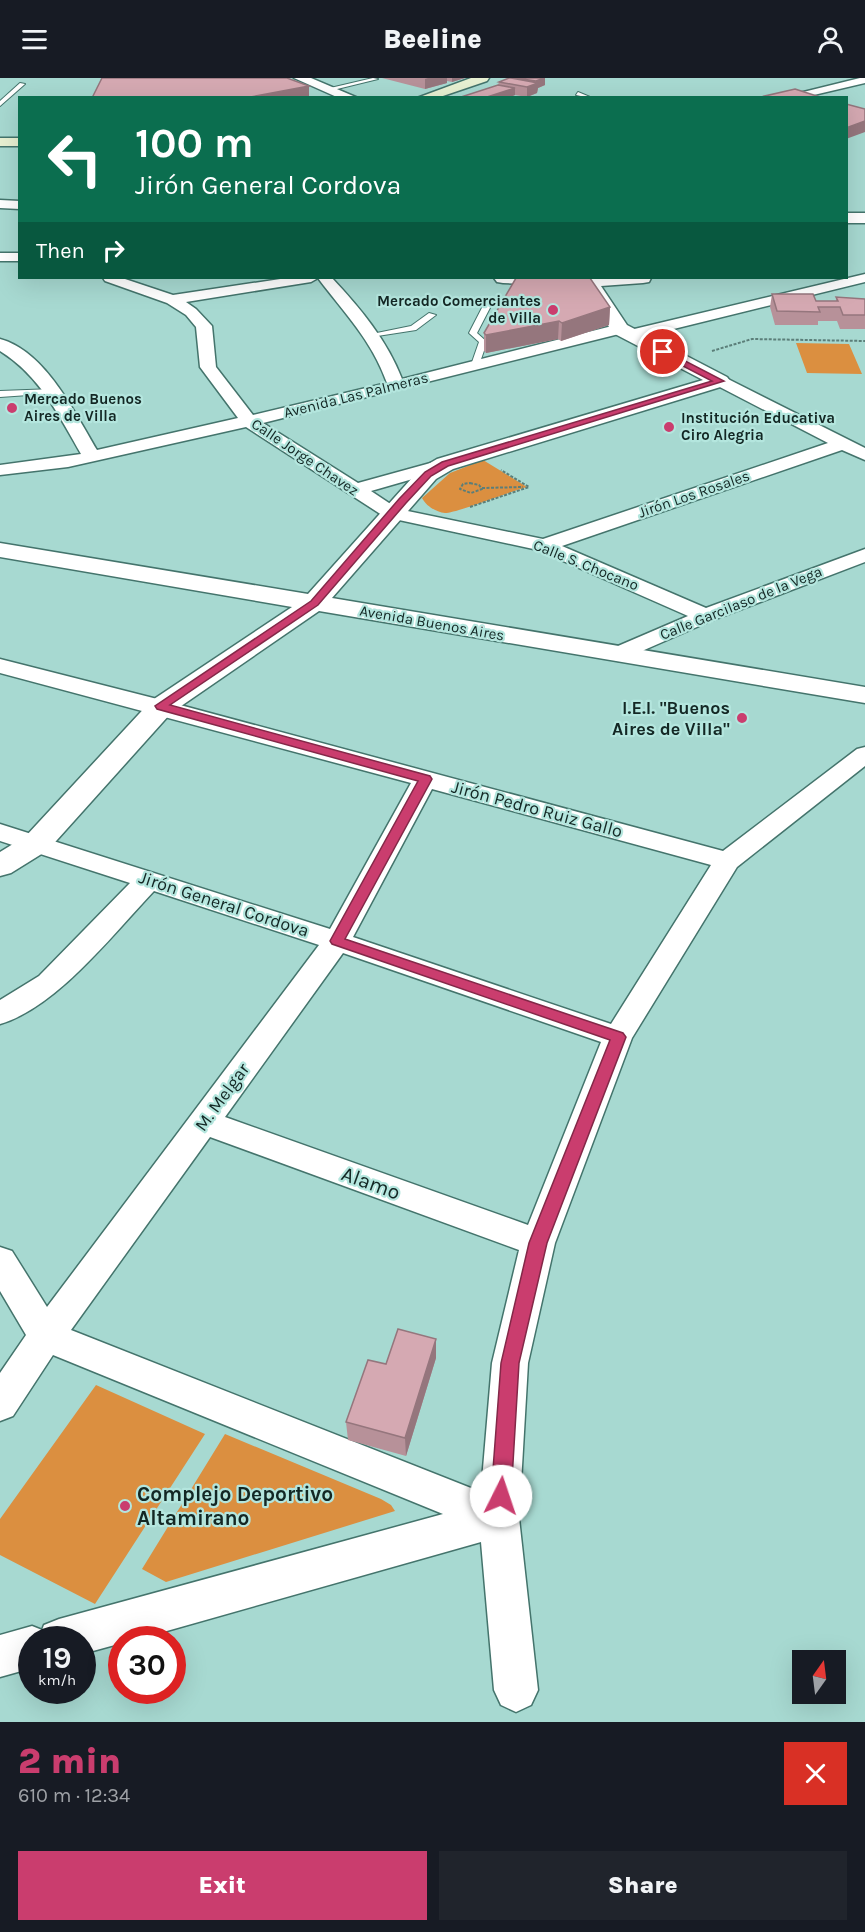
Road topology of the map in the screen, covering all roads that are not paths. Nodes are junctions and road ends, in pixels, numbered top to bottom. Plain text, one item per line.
1 (300, 78) edge
2 (483, 78) edge
3 (861, 78) edge
4 (375, 79) edge
5 (865, 80) edge
6 (286, 82) edge
7 (498, 82) edge
8 (22, 84) dead end
9 (328, 93) edge
10 (578, 94) dead end
11 (429, 96) edge
12 (461, 96) edge
13 (583, 96) edge
14 (793, 96) edge
15 (0, 104) edge
16 (0, 142) edge
17 (18, 142) edge
18 (0, 148) edge
19 (18, 148) edge
20 (0, 204) edge
21 (18, 205) edge
22 (848, 218) edge
23 (865, 218) edge
24 (0, 257) edge
25 (18, 257) edge
26 (865, 278) edge
27 (113, 279) edge
28 (305, 279) edge
29 (326, 279) edge
30 (524, 279) edge
31 (630, 279) edge
32 (589, 282) junction
33 (172, 300) junction
34 (489, 302) dead end
35 (432, 315) dead end
36 (624, 332) junction
37 (371, 335) junction
38 (0, 344) edge
39 (475, 365) junction
40 (720, 381) junction
41 (396, 384) junction
42 (54, 391) junction
43 (0, 394) edge
44 (250, 422) junction
45 (843, 444) junction
46 (865, 455) edge
47 (91, 456) junction
48 (445, 464) junction
49 (0, 470) edge
50 (354, 490) junction
51 (392, 513) junction
52 (544, 545) junction
53 (0, 550) edge
54 (865, 555) edge
55 (314, 603) junction
56 (706, 616) junction
57 (618, 654) junction
58 (0, 666) edge
59 (865, 695) edge
60 (161, 706) junction
61 (865, 754) edge
62 (425, 779) junction
63 (0, 832) edge
64 (37, 843) junction
65 (727, 861) junction
66 (0, 866) edge
67 (149, 880) junction
68 (337, 941) junction
69 (0, 1014) edge
70 (618, 1037) junction
71 (203, 1122) junction
72 (538, 1243) junction
73 (0, 1261) edge
74 (46, 1336) junction
75 (0, 1404) edge
76 (499, 1518) junction
77 (96, 1630) edge
78 (18, 1651) edge
79 (0, 1656) edge
80 (516, 1690) dead end

1 - 9 street
2 - 11 main road
3 - 5 lane
4 - 9 lane
5 - 14 street
6 - 9 street
7 - 12 main road
8 - 15 lane
10 - 13 lane
16 - 17 main road
18 - 19 main road
20 - 21 street
22 - 23 street
24 - 25 street
26 - 36 street, Avenida Las Palmeras
27 - 33 street, Calle Jorge Chavez
28 - 33 street
29 - 37 street
30 - 32 street
31 - 32 street
32 - 36 street
33 - 44 street, Calle Jorge Chavez
34 - 39 lane
35 - 37 lane
36 - 39 street, Avenida Las Palmeras
36 - 40 street
37 - 41 street
38 - 42 street
39 - 41 street, Avenida Las Palmeras
40 - 45 street
40 - 48 street
41 - 44 street, Avenida Las Palmeras
42 - 43 lane
42 - 47 street
44 - 47 street, Avenida Las Palmeras
44 - 50 street, Calle Jorge Chavez
45 - 46 street
45 - 52 street, Jirón Los Rosales
47 - 49 street, Avenida Las Palmeras
48 - 50 street
48 - 51 street
50 - 51 street, Calle Jorge Chavez
51 - 52 street, Calle S. Chocano
51 - 55 street
52 - 56 street, Calle S. Chocano
53 - 55 street, Avenida Buenos Aires
54 - 56 street, Calle Garcilaso de la Vega
55 - 57 street, Avenida Buenos Aires
55 - 60 street
56 - 57 street, Calle Garcilaso de la Vega
57 - 59 street, Avenida Buenos Aires
58 - 60 street, Jirón Pedro Ruiz Gallo
60 - 62 street, Jirón Pedro Ruiz Gallo
60 - 64 street
61 - 65 street
62 - 65 street, Jirón Pedro Ruiz Gallo
62 - 68 street, M. Melgar
63 - 64 street, Jirón General Cordova
64 - 66 street
64 - 67 street, Jirón General Cordova
65 - 70 street
67 - 68 street, Jirón General Cordova
67 - 69 street
68 - 70 street, Jirón General Cordova
68 - 71 street, M. Melgar
70 - 72 street
71 - 72 street, Alamo
71 - 74 street, M. Melgar
72 - 76 street
73 - 74 street
74 - 75 street, M. Melgar
74 - 76 street
76 - 77 street
76 - 80 street
78 - 79 street

